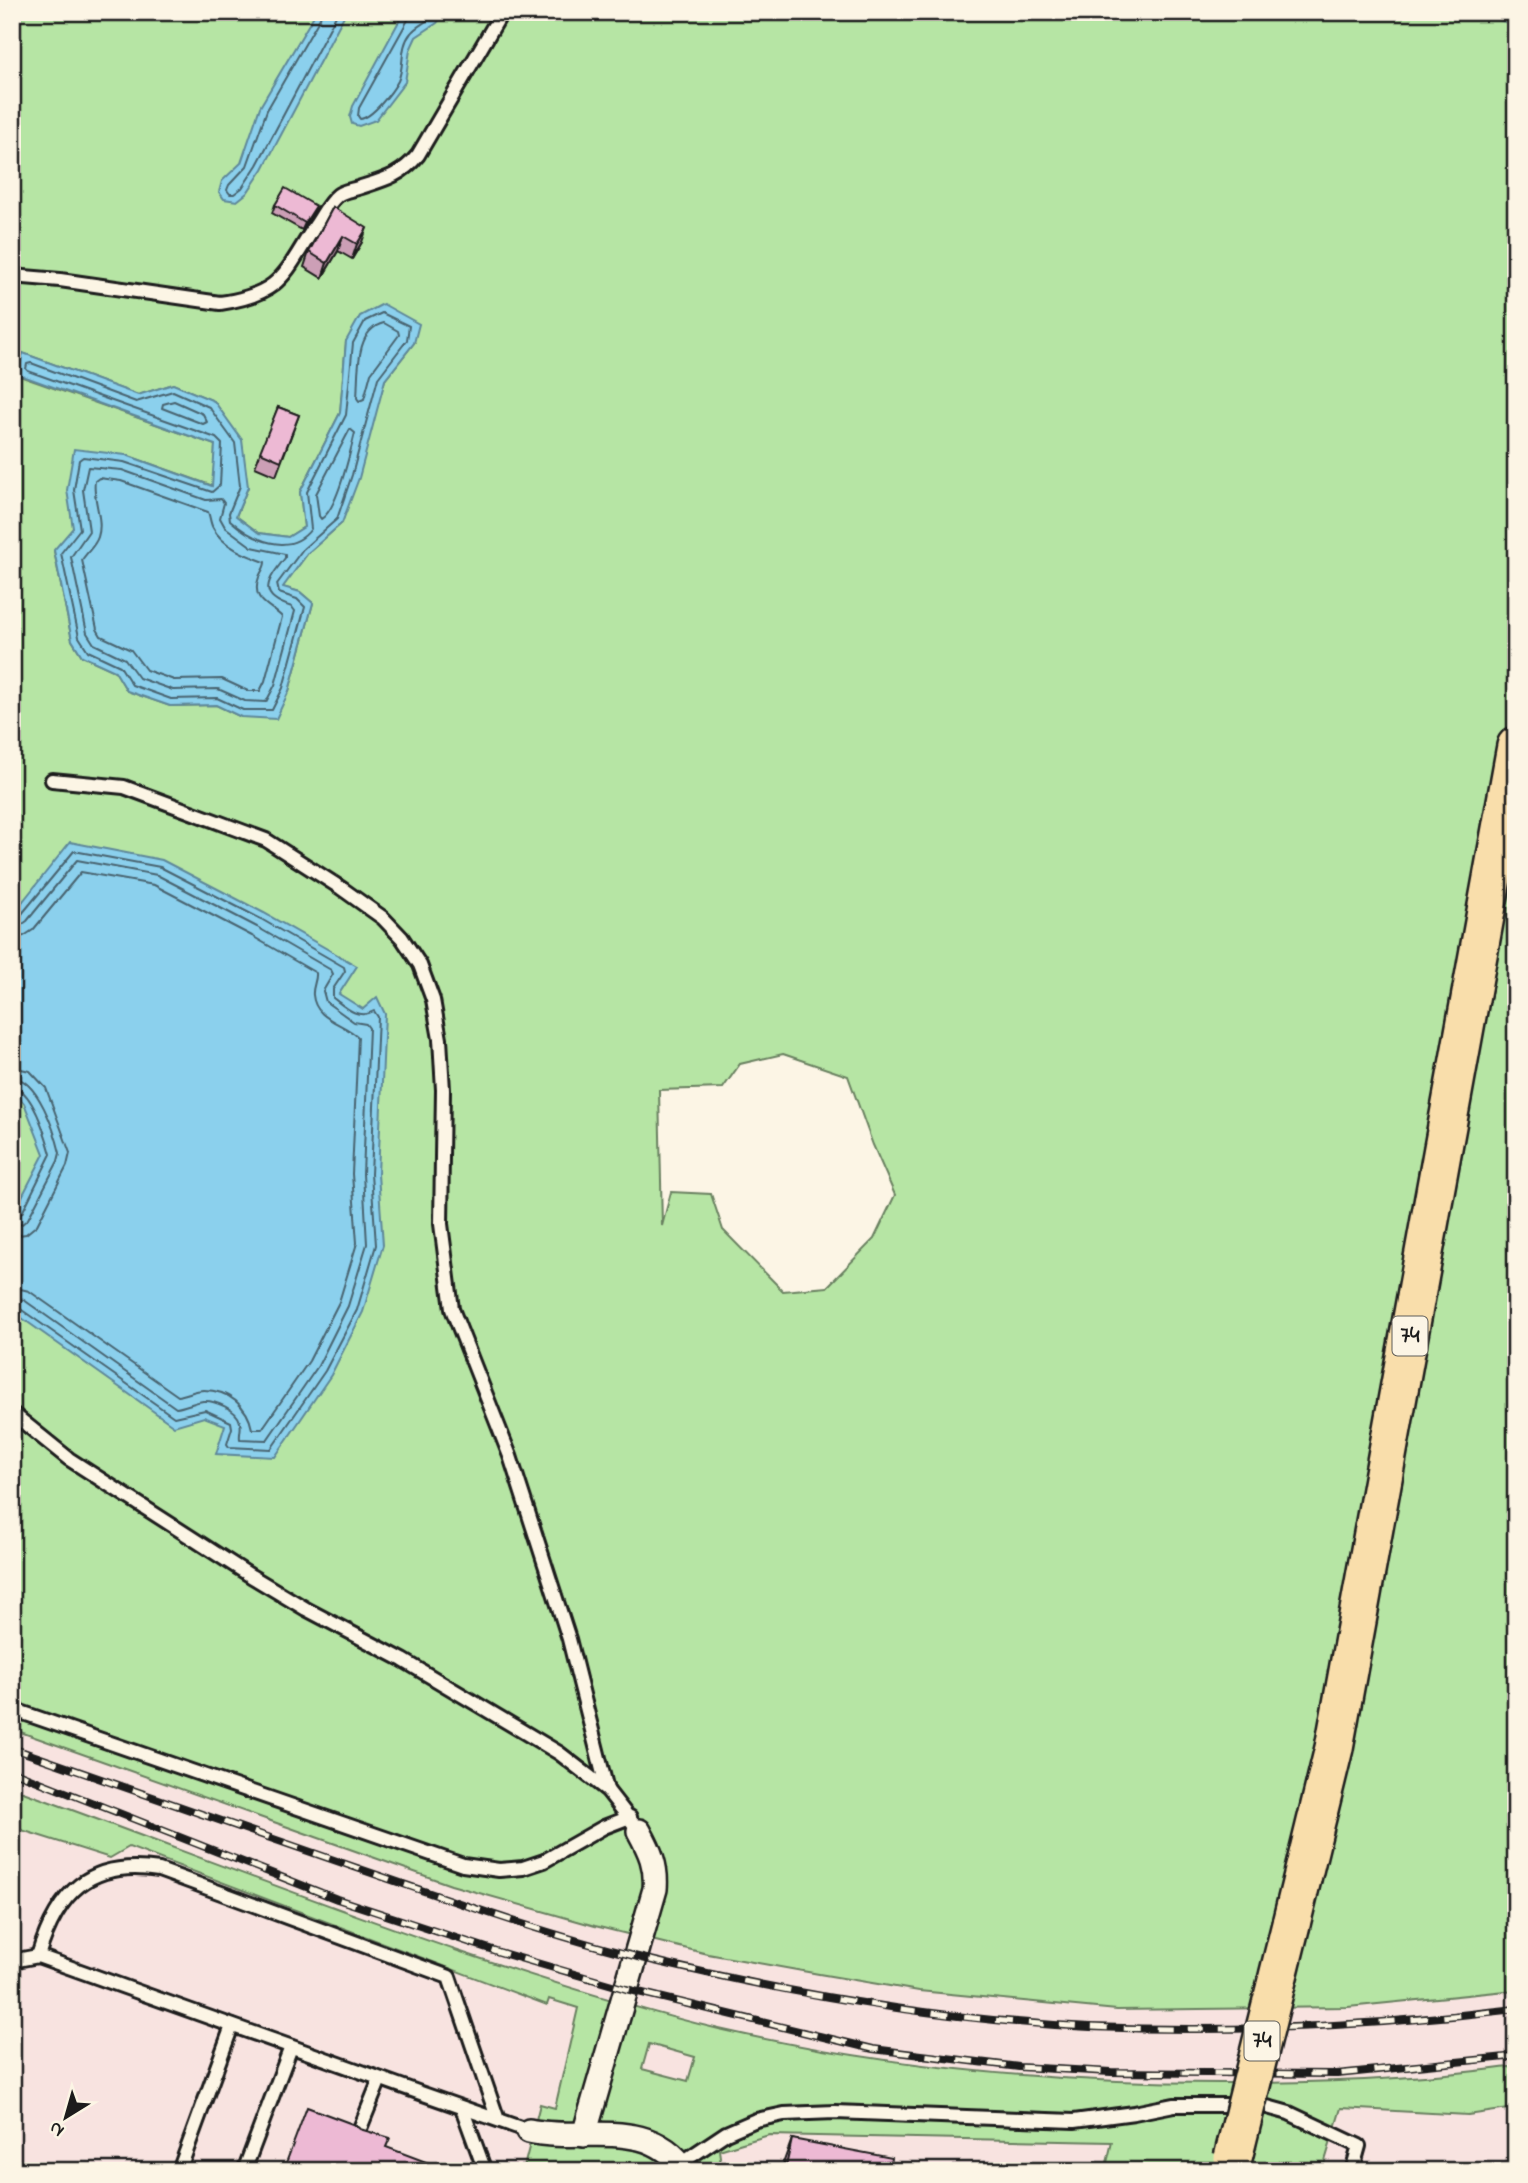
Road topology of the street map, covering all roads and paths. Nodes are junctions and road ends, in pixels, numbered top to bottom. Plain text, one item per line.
1 (502, 12) edge
2 (12, 276) edge
3 (1516, 746) edge
4 (52, 780) dead end
5 (12, 1413) edge
6 (12, 1709) edge
7 (607, 1790) junction
8 (635, 1824) junction
9 (38, 1956) junction
10 (12, 1961) edge
11 (232, 2026) junction
12 (291, 2047) junction
13 (380, 2079) junction
14 (461, 2108) junction
15 (498, 2120) junction
16 (359, 2131) edge
17 (529, 2131) joint
18 (584, 2135) junction
19 (1231, 2164) edge
20 (683, 2167) edge
21 (179, 2171) edge
22 (244, 2171) edge
23 (485, 2171) edge
24 (1352, 2171) edge

1 - 2 lane
3 - 19 main road, 74, bridge
4 - 7 lane
5 - 7 lane
6 - 8 lane
7 - 8 lane
8 - 18 street
9 - 10 lane
9 - 11 lane
9 - 15 lane
11 - 12 lane
11 - 21 lane
12 - 13 lane
12 - 22 lane
13 - 14 lane
13 - 16 lane
14 - 15 lane
14 - 23 lane
15 - 17 lane
17 - 18 street
18 - 20 street
20 - 24 lane

